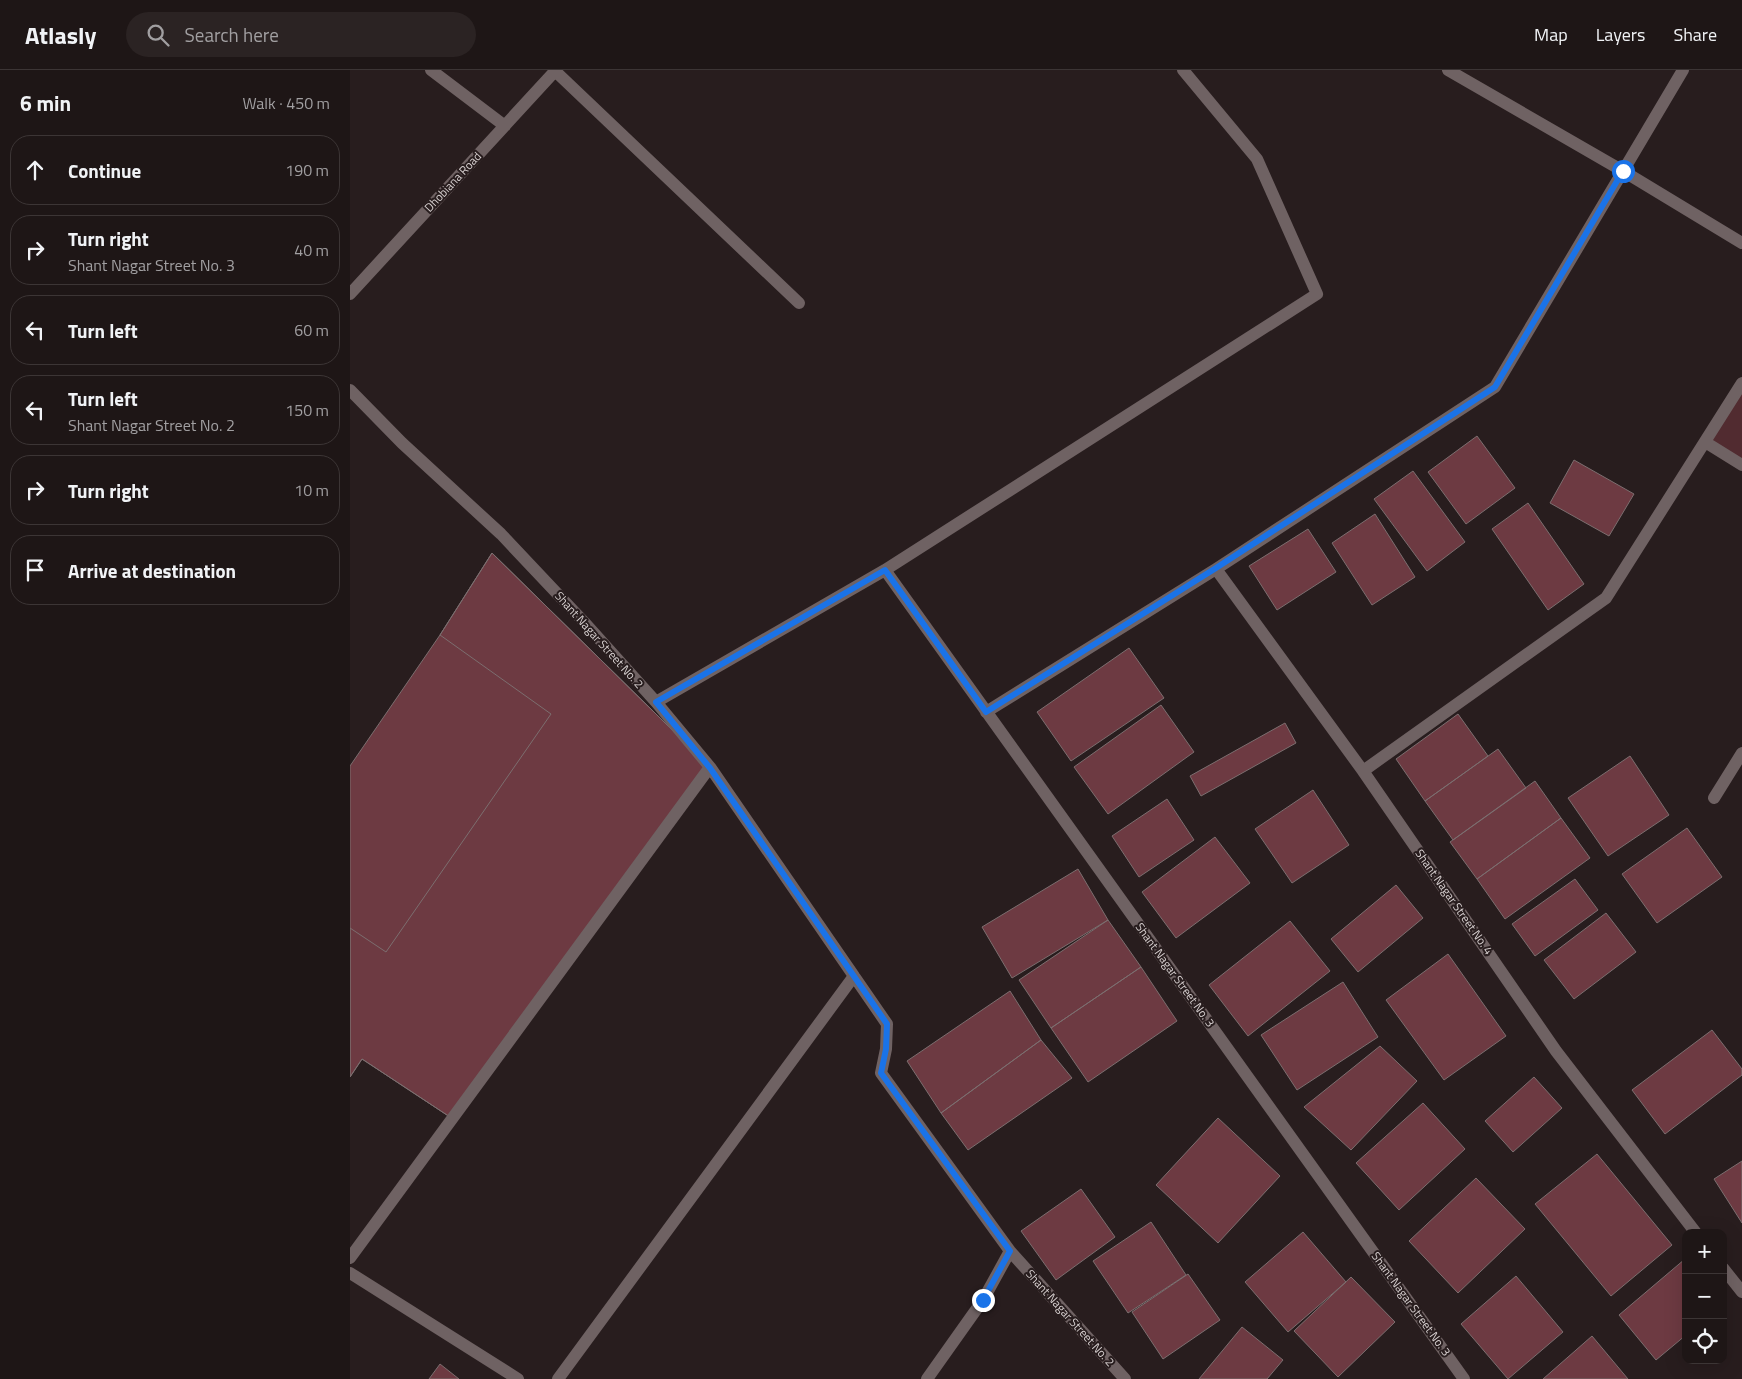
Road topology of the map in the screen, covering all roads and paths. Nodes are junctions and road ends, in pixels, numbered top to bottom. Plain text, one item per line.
1 (431, 70) edge
2 (1183, 70) edge
3 (1448, 70) edge
4 (1683, 70) edge
5 (555, 71) edge
6 (505, 126) junction
7 (1623, 171) junction
8 (1742, 243) edge
9 (350, 294) edge
10 (799, 303) dead end
11 (1742, 383) edge
12 (350, 390) edge
13 (1705, 442) junction
14 (1742, 465) edge
15 (1216, 568) junction
16 (885, 570) junction
17 (656, 702) junction
18 (986, 712) junction
19 (1742, 753) edge
20 (710, 768) junction
21 (1363, 771) junction
22 (1714, 798) dead end
23 (854, 976) junction
24 (1693, 1229) edge
25 (1010, 1251) junction
26 (350, 1258) edge
27 (350, 1273) edge
28 (1727, 1273) edge
29 (1742, 1292) edge
30 (518, 1379) edge
31 (558, 1379) edge
32 (927, 1379) edge
33 (1125, 1379) edge
34 (1464, 1379) edge

1 - 6 street
2 - 16 street
3 - 7 street
4 - 7 street
5 - 6 street, Dhobiana Road
5 - 10 street
6 - 9 street, Dhobiana Road
7 - 8 street
7 - 15 street
11 - 13 street
12 - 17 street, Shant Nagar Street No. 2
13 - 14 street
13 - 21 street
15 - 18 street
15 - 21 street, Shant Nagar Street No. 4
16 - 17 street
16 - 18 street, Shant Nagar Street No. 3
17 - 20 street, Shant Nagar Street No. 2
18 - 34 street, Shant Nagar Street No. 3
19 - 22 street
20 - 23 street, Shant Nagar Street No. 2
20 - 26 street
21 - 24 street, Shant Nagar Street No. 4
23 - 25 street, Shant Nagar Street No. 2
23 - 31 street
25 - 32 street
25 - 33 street, Shant Nagar Street No. 2
27 - 30 street
28 - 29 street

